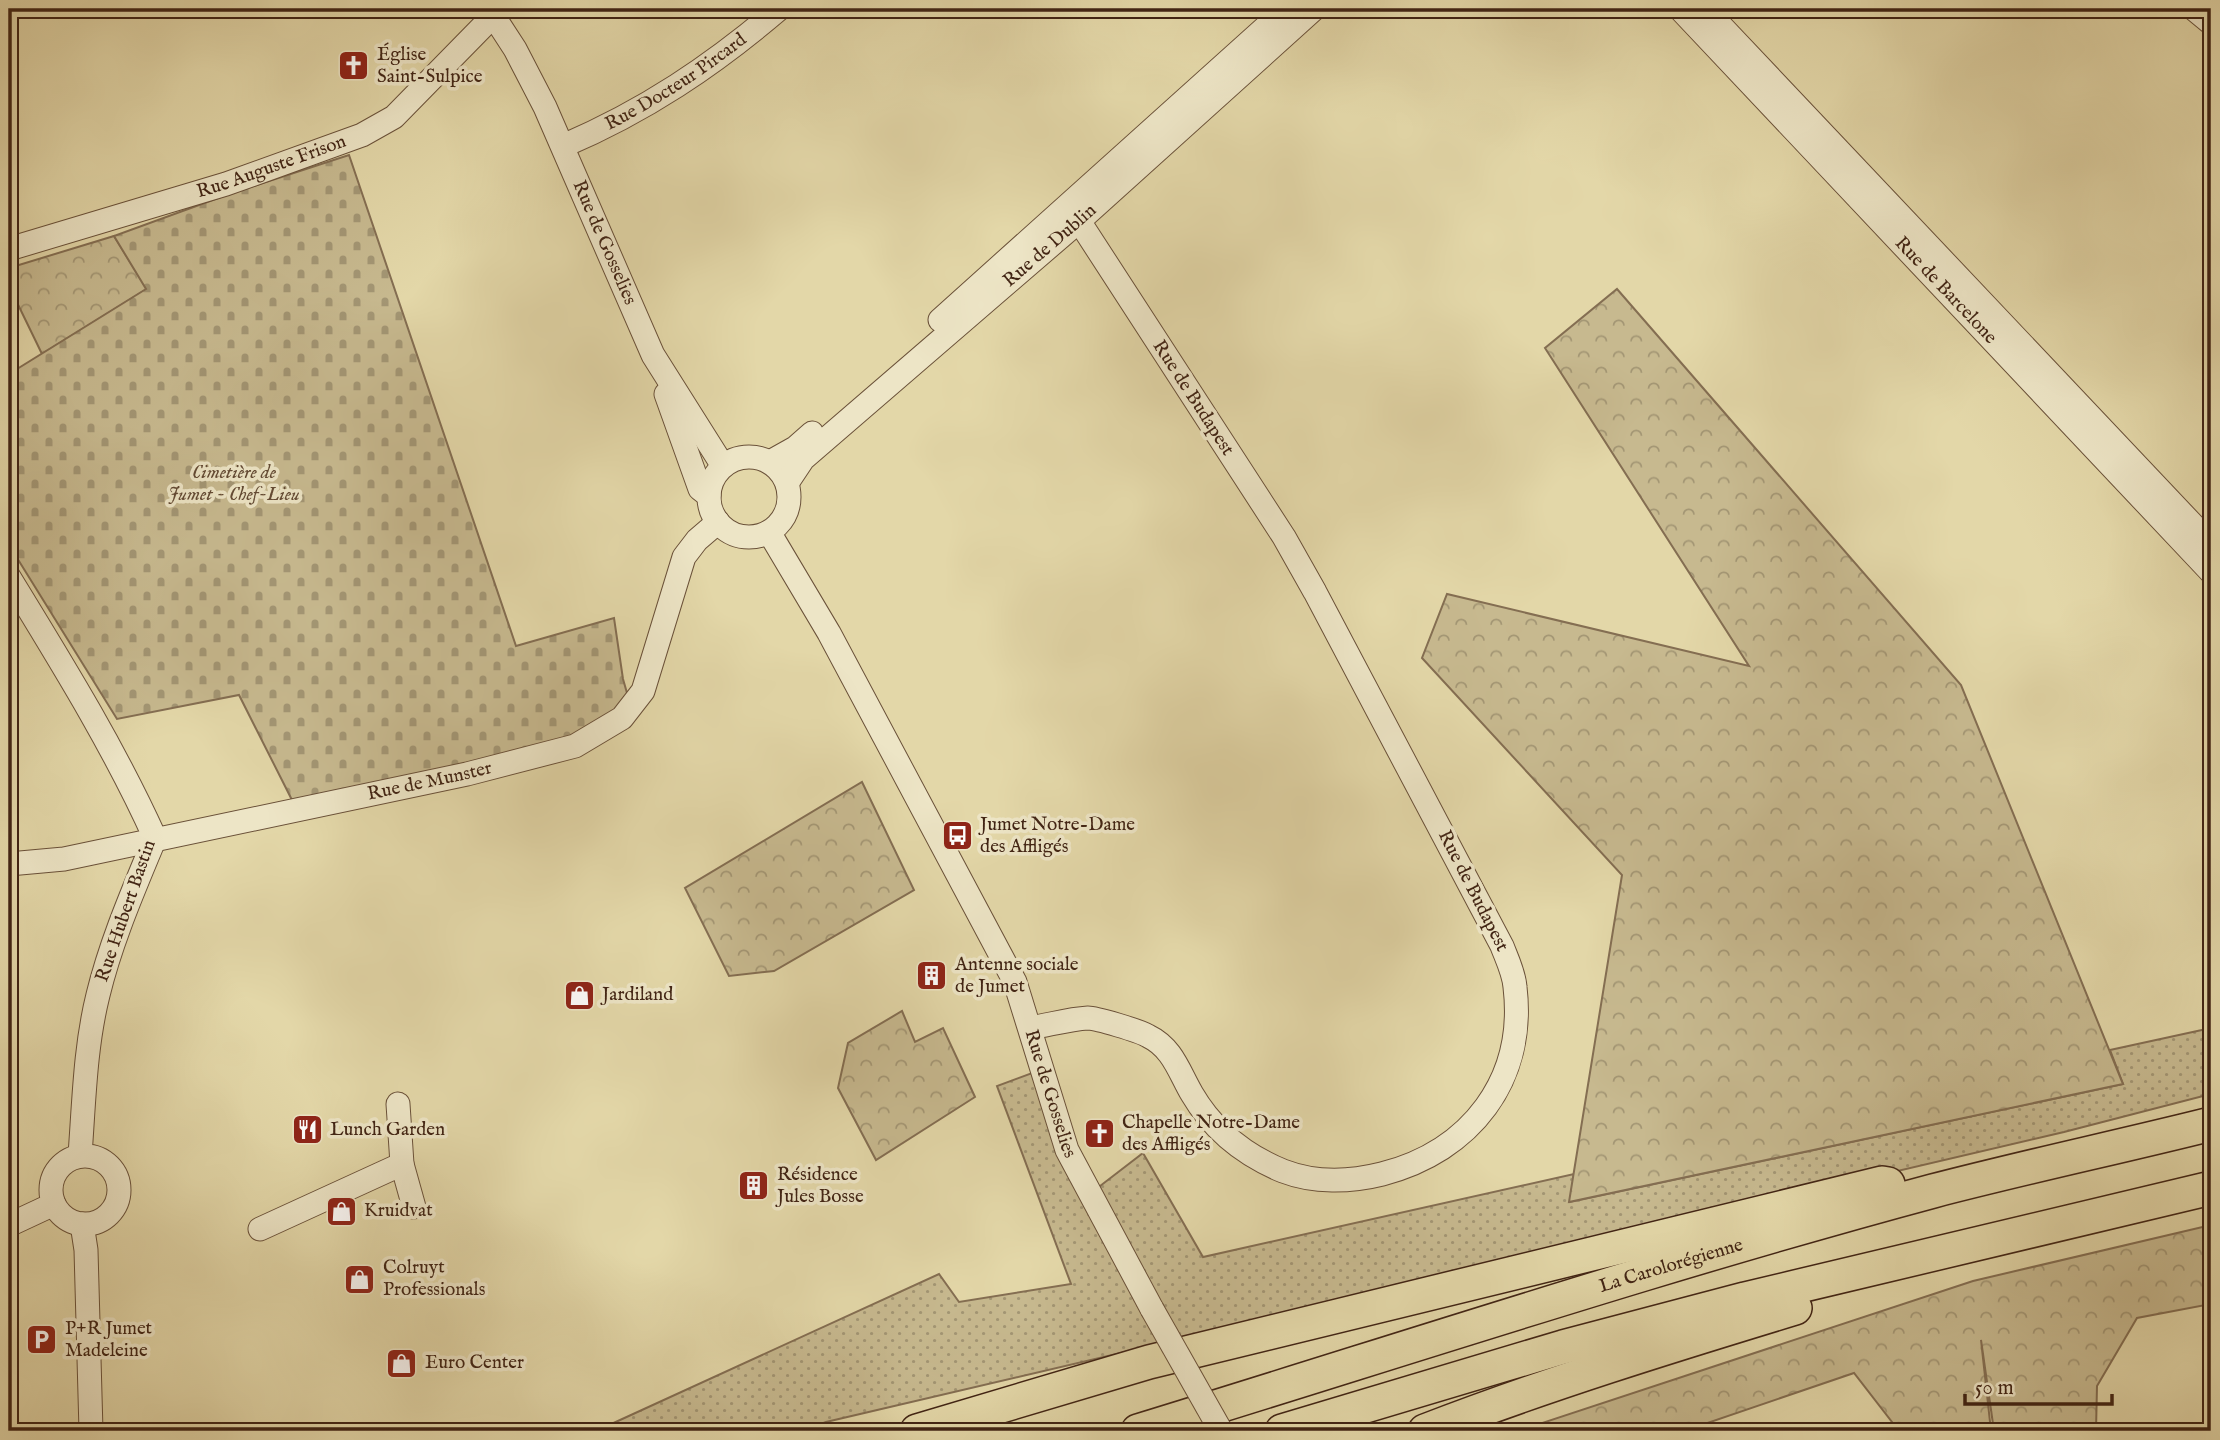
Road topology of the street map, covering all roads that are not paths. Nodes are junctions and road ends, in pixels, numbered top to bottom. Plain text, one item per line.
1 (779, 9) edge
2 (1286, 9) edge
3 (1314, 9) edge
4 (1680, 9) edge
5 (1705, 9) edge
6 (2194, 9) edge
7 (491, 12) edge
8 (2211, 23) edge
9 (564, 146) junction
10 (1079, 221) junction
11 (9, 249) edge
12 (653, 355) junction
13 (770, 462) junction
14 (723, 466) junction
15 (787, 482) junction
16 (709, 496) junction
17 (718, 522) junction
18 (769, 532) junction
19 (2211, 544) edge
20 (2211, 572) edge
21 (9, 578) edge
22 (155, 838) junction
23 (9, 863) edge
24 (1030, 1028) junction
25 (398, 1104) dead end
26 (2211, 1124) edge
27 (80, 1155) junction
28 (402, 1164) junction
29 (2211, 1188) edge
30 (1935, 1191) junction
31 (54, 1204) junction
32 (414, 1207) dead end
33 (82, 1224) junction
34 (9, 1225) edge
35 (260, 1229) dead end
36 (1873, 1269) junction
37 (91, 1431) edge
38 (917, 1431) edge
39 (1138, 1431) edge
40 (1221, 1431) edge
41 (1282, 1431) edge
42 (1425, 1431) edge

1 - 9 street, Rue Docteur Pircard
2 - 13 street, Rue de Dublin
3 - 10 street, Rue de Dublin
4 - 20 street, Rue de Barcelone
5 - 19 street, Rue de Barcelone
6 - 8 street
7 - 9 street, Rue de Gosselies
7 - 11 street, Rue Auguste Frison
9 - 12 street, Rue de Gosselies
10 - 15 street, Rue de Dublin
10 - 24 street, Rue de Budapest
12 - 14 street, Rue de Gosselies
12 - 16 street
13 - 14 street
13 - 15 street
14 - 16 street
15 - 18 street
16 - 17 street
17 - 18 street
17 - 22 street, Rue de Munster
18 - 24 street, Rue de Gosselies
21 - 22 street, Rue Hubert Bastin
22 - 23 street, Rue de Munster
22 - 27 street, Rue Hubert Bastin
24 - 40 street, Rue de Gosselies, bridge
25 - 28 street
26 - 30 highway, La Carolorégienne
27 - 31 street
27 - 33 street
28 - 32 street
28 - 35 street
29 - 36 highway
30 - 38 highway
30 - 39 highway, La Carolorégienne
31 - 33 street
31 - 34 street
33 - 37 street
36 - 41 highway
36 - 42 highway

